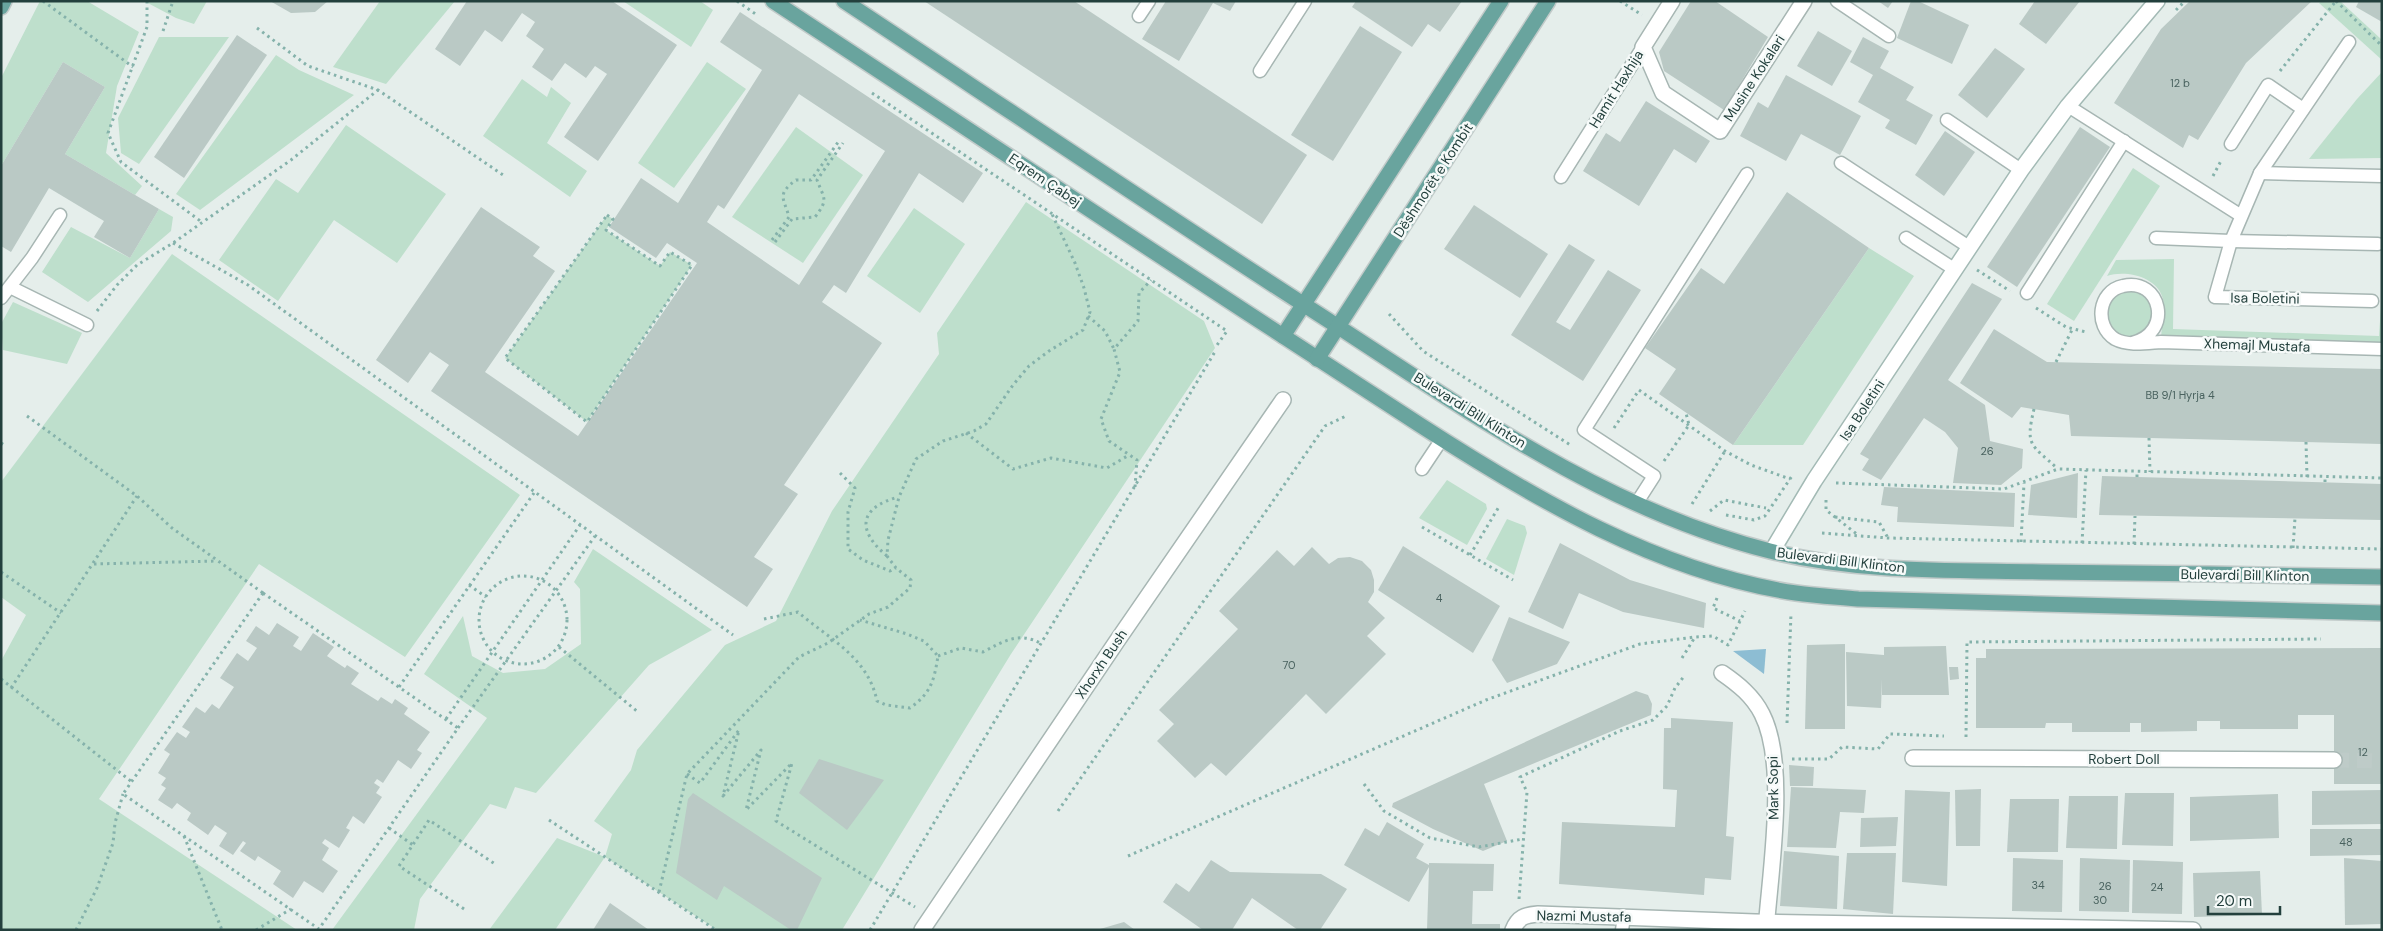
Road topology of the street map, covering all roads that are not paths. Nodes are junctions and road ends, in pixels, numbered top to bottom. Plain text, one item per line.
1 (4, 1) edge
2 (773, 1) edge
3 (844, 1) edge
4 (1149, 1) edge
5 (1306, 1) edge
6 (1501, 1) edge
7 (1548, 1) edge
8 (1672, 1) edge
9 (1804, 1) edge
10 (1837, 1) edge
11 (2157, 1) edge
12 (1, 6) edge
13 (1139, 16) dead end
14 (1889, 36) dead end
15 (2349, 42) dead end
16 (1643, 47) junction
17 (1260, 71) dead end
18 (2068, 106) junction
19 (2303, 108) junction
20 (1947, 120) dead end
21 (2124, 141) junction
22 (2231, 144) dead end
23 (1841, 163) dead end
24 (2022, 170) junction
25 (2260, 173) junction
26 (1747, 174) dead end
27 (2382, 176) edge
28 (1561, 177) dead end
29 (60, 215) dead end
30 (2240, 215) junction
31 (1906, 238) dead end
32 (2156, 238) dead end
33 (2231, 241) junction
34 (2378, 244) dead end
35 (1961, 259) junction
36 (10, 287) junction
37 (2027, 292) dead end
38 (1, 298) edge
39 (2372, 301) dead end
40 (1304, 304) junction
41 (87, 325) road end
42 (1338, 327) junction
43 (1283, 336) junction
44 (2132, 343) junction
45 (2382, 349) edge
46 (1317, 359) junction
47 (1284, 400) dead end
48 (1442, 439) junction
49 (1422, 469) dead end
50 (1636, 504) junction
51 (1772, 551) junction
52 (2382, 577) edge
53 (2382, 613) edge
54 (1722, 673) dead end
55 (1913, 758) dead end
56 (2334, 760) tunnel mouth
57 (1623, 923) edge
58 (1515, 925) edge
59 (1767, 926) edge
60 (2121, 929) edge
61 (922, 930) edge
62 (2193, 930) edge

1 - 12 main road
2 - 43 main road, Eqrem Çabej
3 - 40 main road
4 - 13 lane
5 - 17 lane
6 - 40 main road
7 - 42 main road, Dëshmorët e Kombit
8 - 16 street, Hamit Haxhija
9 - 16 street, Musine Kokalari
10 - 14 lane
11 - 18 street, Isa Boletini
15 - 19 lane, Isa Boletini
16 - 28 lane, Hamit Haxhija
18 - 21 lane
18 - 24 street, Isa Boletini
19 - 22 lane
19 - 25 lane, Isa Boletini
20 - 24 lane
21 - 30 lane
21 - 37 lane
23 - 35 lane
24 - 35 street, Isa Boletini
25 - 27 lane
25 - 30 lane, Isa Boletini
26 - 50 lane
29 - 36 lane
30 - 33 lane, Isa Boletini
31 - 35 lane
32 - 33 lane
33 - 34 lane
33 - 39 lane, Isa Boletini
35 - 51 street, Isa Boletini
36 - 38 lane
36 - 41 lane
40 - 42 main road, Bulevardi Bill Klinton
40 - 43 main road
42 - 46 main road, Dëshmorët e Kombit
42 - 50 main road, Bulevardi Bill Klinton
43 - 46 main road, Eqrem Çabej
44 - 44 lane, Xhemajl Mustafa
44 - 45 lane, Xhemajl Mustafa
46 - 48 main road
47 - 61 street, Xhorxh Bush
48 - 49 lane
48 - 53 main road
50 - 51 main road, Bulevardi Bill Klinton
51 - 52 main road, Bulevardi Bill Klinton
54 - 59 street, Mark Sopi
55 - 56 street, Robert Doll
57 - 58 street, Nazmi Mustafa
57 - 59 street, Nazmi Mustafa
59 - 60 street, Nazmi Mustafa
60 - 62 street, Nazmi Mustafa

